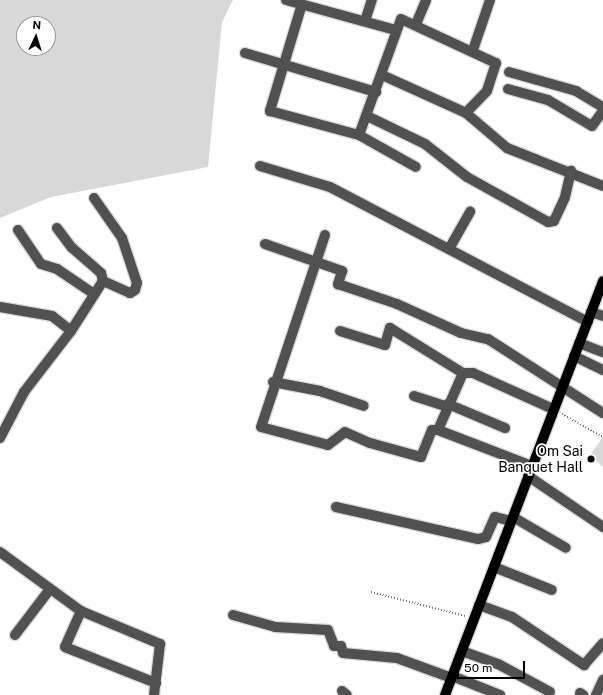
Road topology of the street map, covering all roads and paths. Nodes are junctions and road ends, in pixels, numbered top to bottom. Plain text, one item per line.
1 (286, 0) edge
2 (372, 0) edge
3 (426, 0) edge
4 (490, 0) edge
5 (305, 3) edge
6 (365, 21) junction
7 (416, 24) junction
8 (396, 30) junction
9 (472, 50) junction
10 (245, 53) dead end
11 (282, 63) junction
12 (509, 72) dead end
13 (382, 75) junction
14 (508, 88) dead end
15 (376, 92) junction
16 (603, 107) edge
17 (603, 111) edge
18 (466, 113) junction
19 (367, 116) junction
20 (359, 135) junction
21 (260, 166) dead end
22 (416, 167) dead end
23 (571, 171) junction
24 (603, 186) edge
25 (94, 198) dead end
26 (470, 212) dead end
27 (57, 228) dead end
28 (18, 230) dead end
29 (325, 235) dead end
30 (265, 244) dead end
31 (449, 249) junction
32 (315, 262) junction
33 (103, 281) junction
34 (603, 281) edge
35 (94, 294) junction
36 (0, 307) edge
37 (603, 316) edge
38 (589, 317) junction
39 (71, 330) junction
40 (340, 331) dead end
41 (579, 343) junction
42 (603, 352) edge
43 (574, 356) junction
44 (603, 370) edge
45 (463, 373) junction
46 (273, 382) junction
47 (562, 388) junction
48 (414, 396) dead end
49 (448, 405) junction
50 (364, 406) dead end
51 (553, 409) junction
52 (603, 414) edge
53 (506, 428) dead end
54 (438, 430) junction
55 (603, 437) edge
56 (0, 438) edge
57 (530, 471) junction
58 (336, 507) dead end
59 (512, 519) junction
60 (603, 527) edge
61 (566, 548) dead end
62 (1, 556) edge
63 (494, 568) junction
64 (50, 589) junction
65 (552, 590) dead end
66 (371, 592) dead end
67 (479, 605) junction
68 (81, 611) junction
69 (233, 615) dead end
70 (474, 618) junction
71 (15, 635) dead end
72 (603, 643) edge
73 (462, 651) junction
74 (452, 677) junction
75 (603, 680) edge
76 (156, 683) junction
77 (550, 692) dead end
78 (154, 695) edge
79 (445, 695) edge
80 (500, 695) edge
81 (596, 695) edge

1 - 5 street
2 - 6 street
3 - 7 street
4 - 9 street
5 - 6 street
5 - 11 street
6 - 8 street
7 - 8 street
7 - 9 street
8 - 13 street
9 - 18 street
10 - 11 street
11 - 15 street
11 - 20 street
12 - 16 street
13 - 15 street
13 - 18 street
14 - 17 street
15 - 19 street
18 - 23 street
19 - 20 street
19 - 23 street
20 - 22 street
21 - 31 street
23 - 24 street
25 - 33 street
26 - 31 street
27 - 33 street
28 - 35 street
29 - 32 street
30 - 32 street
31 - 38 street
32 - 46 street
32 - 47 street
33 - 35 street
34 - 38 main road
35 - 39 street
36 - 39 street
37 - 38 street
38 - 41 main road
39 - 56 street
40 - 45 street
41 - 42 street
41 - 43 main road
43 - 44 street
43 - 47 main road
45 - 49 street
45 - 51 street
46 - 50 street
46 - 54 street
47 - 51 main road
47 - 52 street
48 - 49 street
49 - 53 street
49 - 54 street
51 - 55 path
51 - 57 main road
54 - 57 street
57 - 59 main road
57 - 60 street
58 - 59 street
59 - 61 street
59 - 63 main road
62 - 64 street
63 - 65 street
63 - 67 main road
64 - 68 street
64 - 71 street
66 - 70 path
67 - 70 main road
67 - 72 street
68 - 76 street
68 - 76 street
69 - 74 street
70 - 73 main road
73 - 74 main road
73 - 77 street
74 - 79 main road
74 - 80 street
75 - 81 street
76 - 78 street

